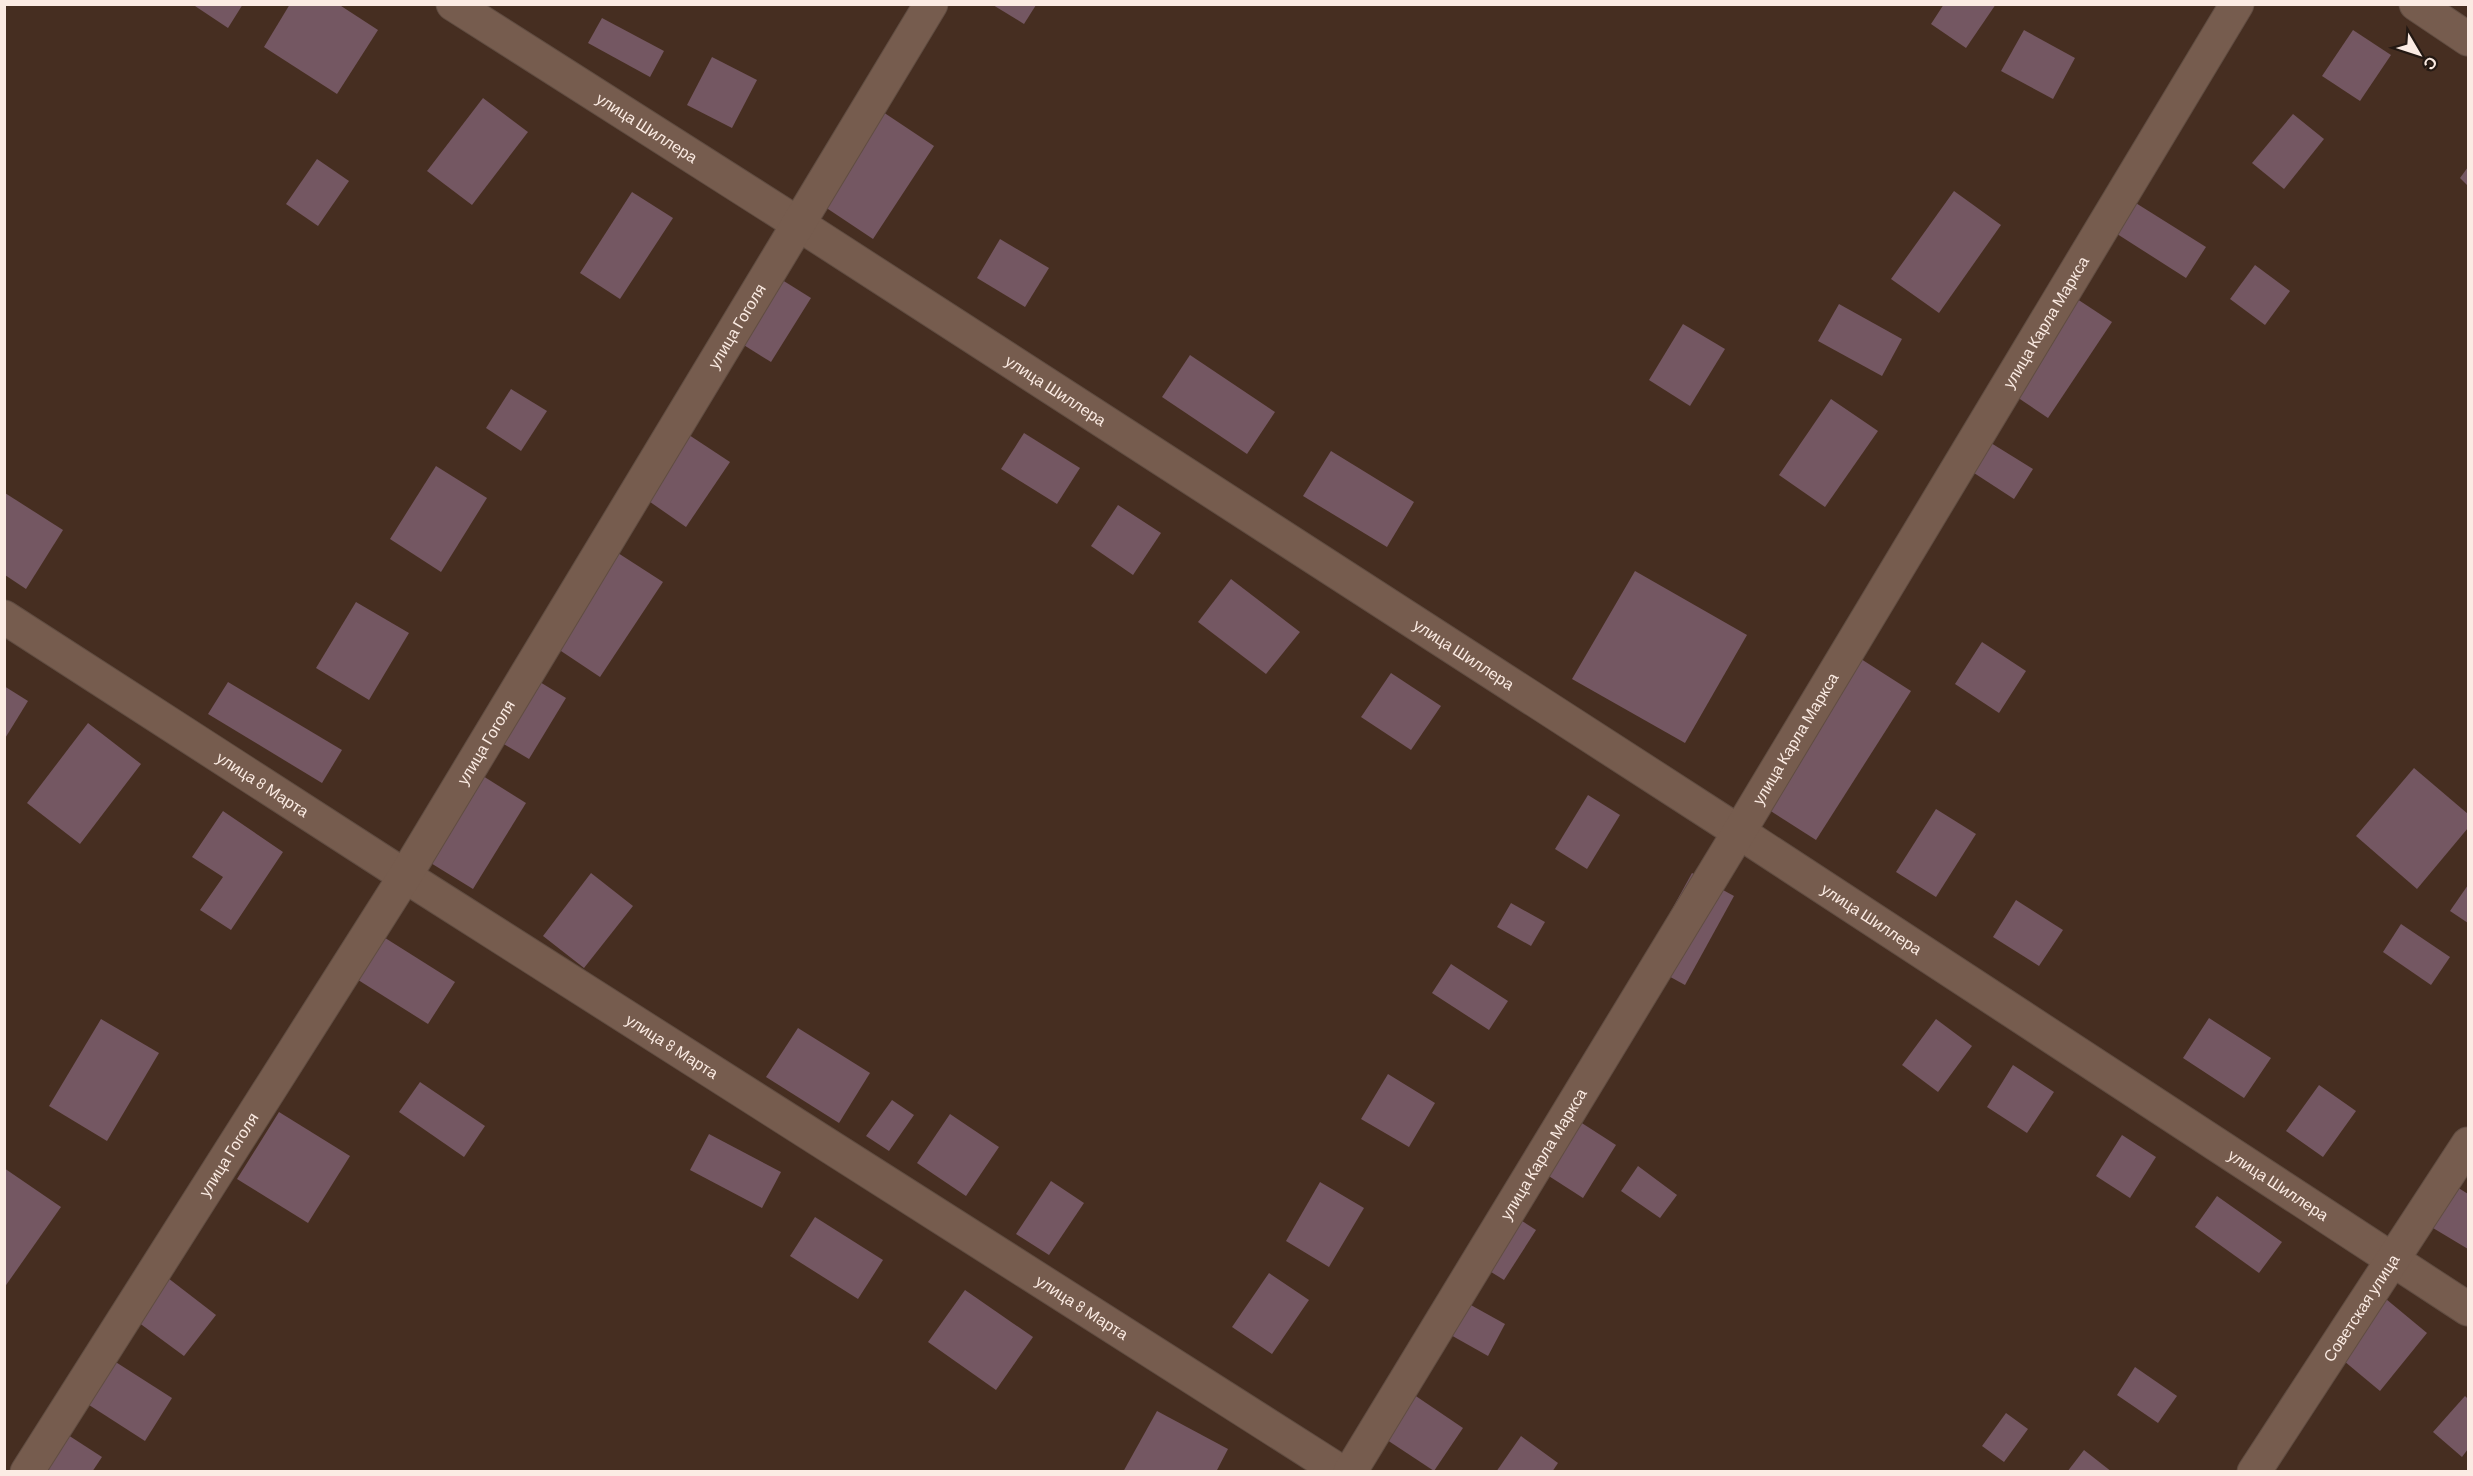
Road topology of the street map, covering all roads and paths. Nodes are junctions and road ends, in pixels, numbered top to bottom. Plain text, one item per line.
1 (453, 4) edge
2 (931, 4) edge
3 (2237, 4) edge
4 (2416, 4) edge
5 (2469, 39) edge
6 (800, 225) junction
7 (4, 616) edge
8 (1739, 832) junction
9 (405, 876) junction
10 (2469, 1144) edge
11 (2391, 1260) junction
12 (2469, 1310) edge
13 (27, 1472) edge
14 (1341, 1472) edge
15 (1350, 1472) edge
16 (2254, 1472) edge

1 - 6 street, улица Шиллера
2 - 6 street, улица Гоголя
3 - 8 street, улица Карла Маркса
4 - 5 street
6 - 8 street, улица Шиллера
6 - 9 street, улица Гоголя
7 - 9 street, улица 8 Марта
8 - 11 street, улица Шиллера
8 - 15 street, улица Карла Маркса
9 - 13 street, улица Гоголя
9 - 14 street, улица 8 Марта
10 - 11 street, Советская улица
11 - 12 street, улица Шиллера
11 - 16 street, Советская улица

